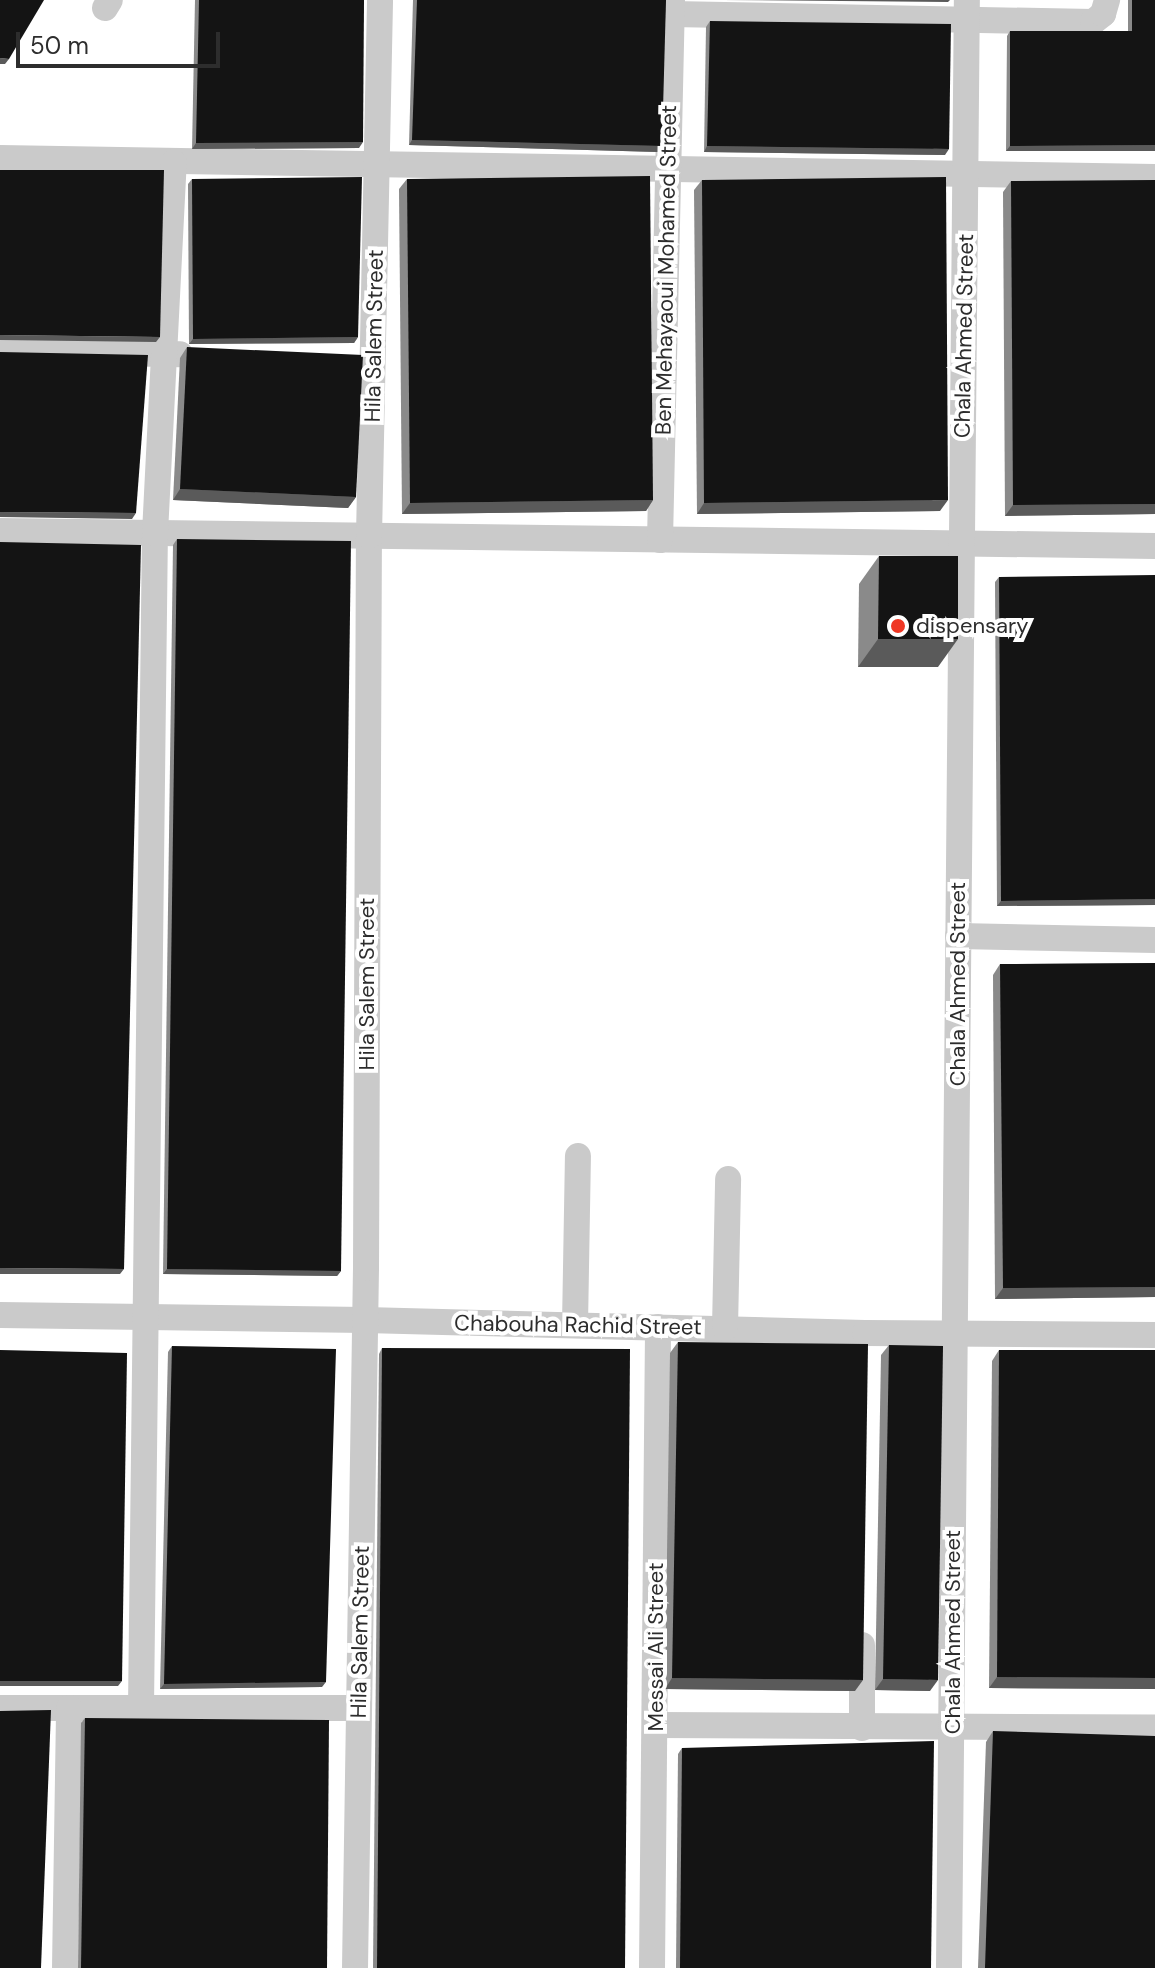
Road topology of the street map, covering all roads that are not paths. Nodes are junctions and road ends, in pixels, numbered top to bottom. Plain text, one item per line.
1 (380, 0) edge
2 (1107, 0) edge
3 (672, 7) edge
4 (967, 9) edge
5 (0, 158) edge
6 (174, 162) junction
7 (377, 166) junction
8 (669, 171) junction
9 (966, 174) junction
10 (1155, 177) edge
11 (0, 351) edge
12 (166, 354) junction
13 (198, 354) edge
14 (341, 357) edge
15 (373, 357) junction
16 (0, 531) edge
17 (155, 533) junction
18 (369, 536) junction
19 (660, 540) junction
20 (962, 544) junction
21 (1155, 546) edge
22 (958, 936) junction
23 (1155, 940) edge
24 (578, 1156) dead end
25 (728, 1179) dead end
26 (0, 1315) edge
27 (146, 1317) junction
28 (365, 1320) junction
29 (575, 1325) junction
30 (658, 1327) junction
31 (725, 1328) junction
32 (865, 1333) junction
33 (955, 1333) junction
34 (1155, 1335) edge
35 (865, 1365) edge
36 (863, 1617) edge
37 (141, 1707) junction
38 (0, 1708) edge
39 (69, 1708) junction
40 (359, 1708) junction
41 (656, 1725) junction
42 (953, 1727) junction
43 (862, 1728) junction
44 (1155, 1728) edge
45 (65, 1968) edge
46 (355, 1968) edge
47 (652, 1968) edge
48 (949, 1968) edge

1 - 7 street, Hila Salem Street
2 - 4 street
3 - 4 street
3 - 8 street, Ben Mehayaoui Mohamed Street
4 - 9 street, Chala Ahmed Street
5 - 6 street
6 - 7 street
6 - 12 street
7 - 8 street
7 - 15 street, Hila Salem Street
8 - 9 street
8 - 19 street, Ben Mehayaoui Mohamed Street
9 - 10 street
9 - 20 street, Chala Ahmed Street
11 - 12 street
12 - 13 street
12 - 17 street
14 - 15 street
15 - 18 street, Hila Salem Street
16 - 17 street
17 - 18 street
17 - 27 street
18 - 19 street
18 - 28 street, Hila Salem Street
19 - 20 street
20 - 21 street
20 - 22 street, Chala Ahmed Street
22 - 23 street
22 - 33 street, Chala Ahmed Street
24 - 29 street
25 - 31 street
26 - 27 street, Chabouha Rachid Street
27 - 28 street, Chabouha Rachid Street
27 - 37 street
28 - 29 street, Chabouha Rachid Street
28 - 40 street, Hila Salem Street
29 - 30 street, Chabouha Rachid Street
30 - 31 street, Chabouha Rachid Street
30 - 41 street, Messai Ali Street
31 - 32 street, Chabouha Rachid Street
32 - 33 street, Chabouha Rachid Street
32 - 35 street
33 - 34 street, Chabouha Rachid Street
33 - 42 street, Chala Ahmed Street
36 - 43 street
37 - 39 street
37 - 40 street
38 - 39 street
39 - 45 street
40 - 46 street, Hila Salem Street
41 - 43 street
41 - 47 street, Messai Ali Street
42 - 43 street
42 - 44 street
42 - 48 street, Chala Ahmed Street

